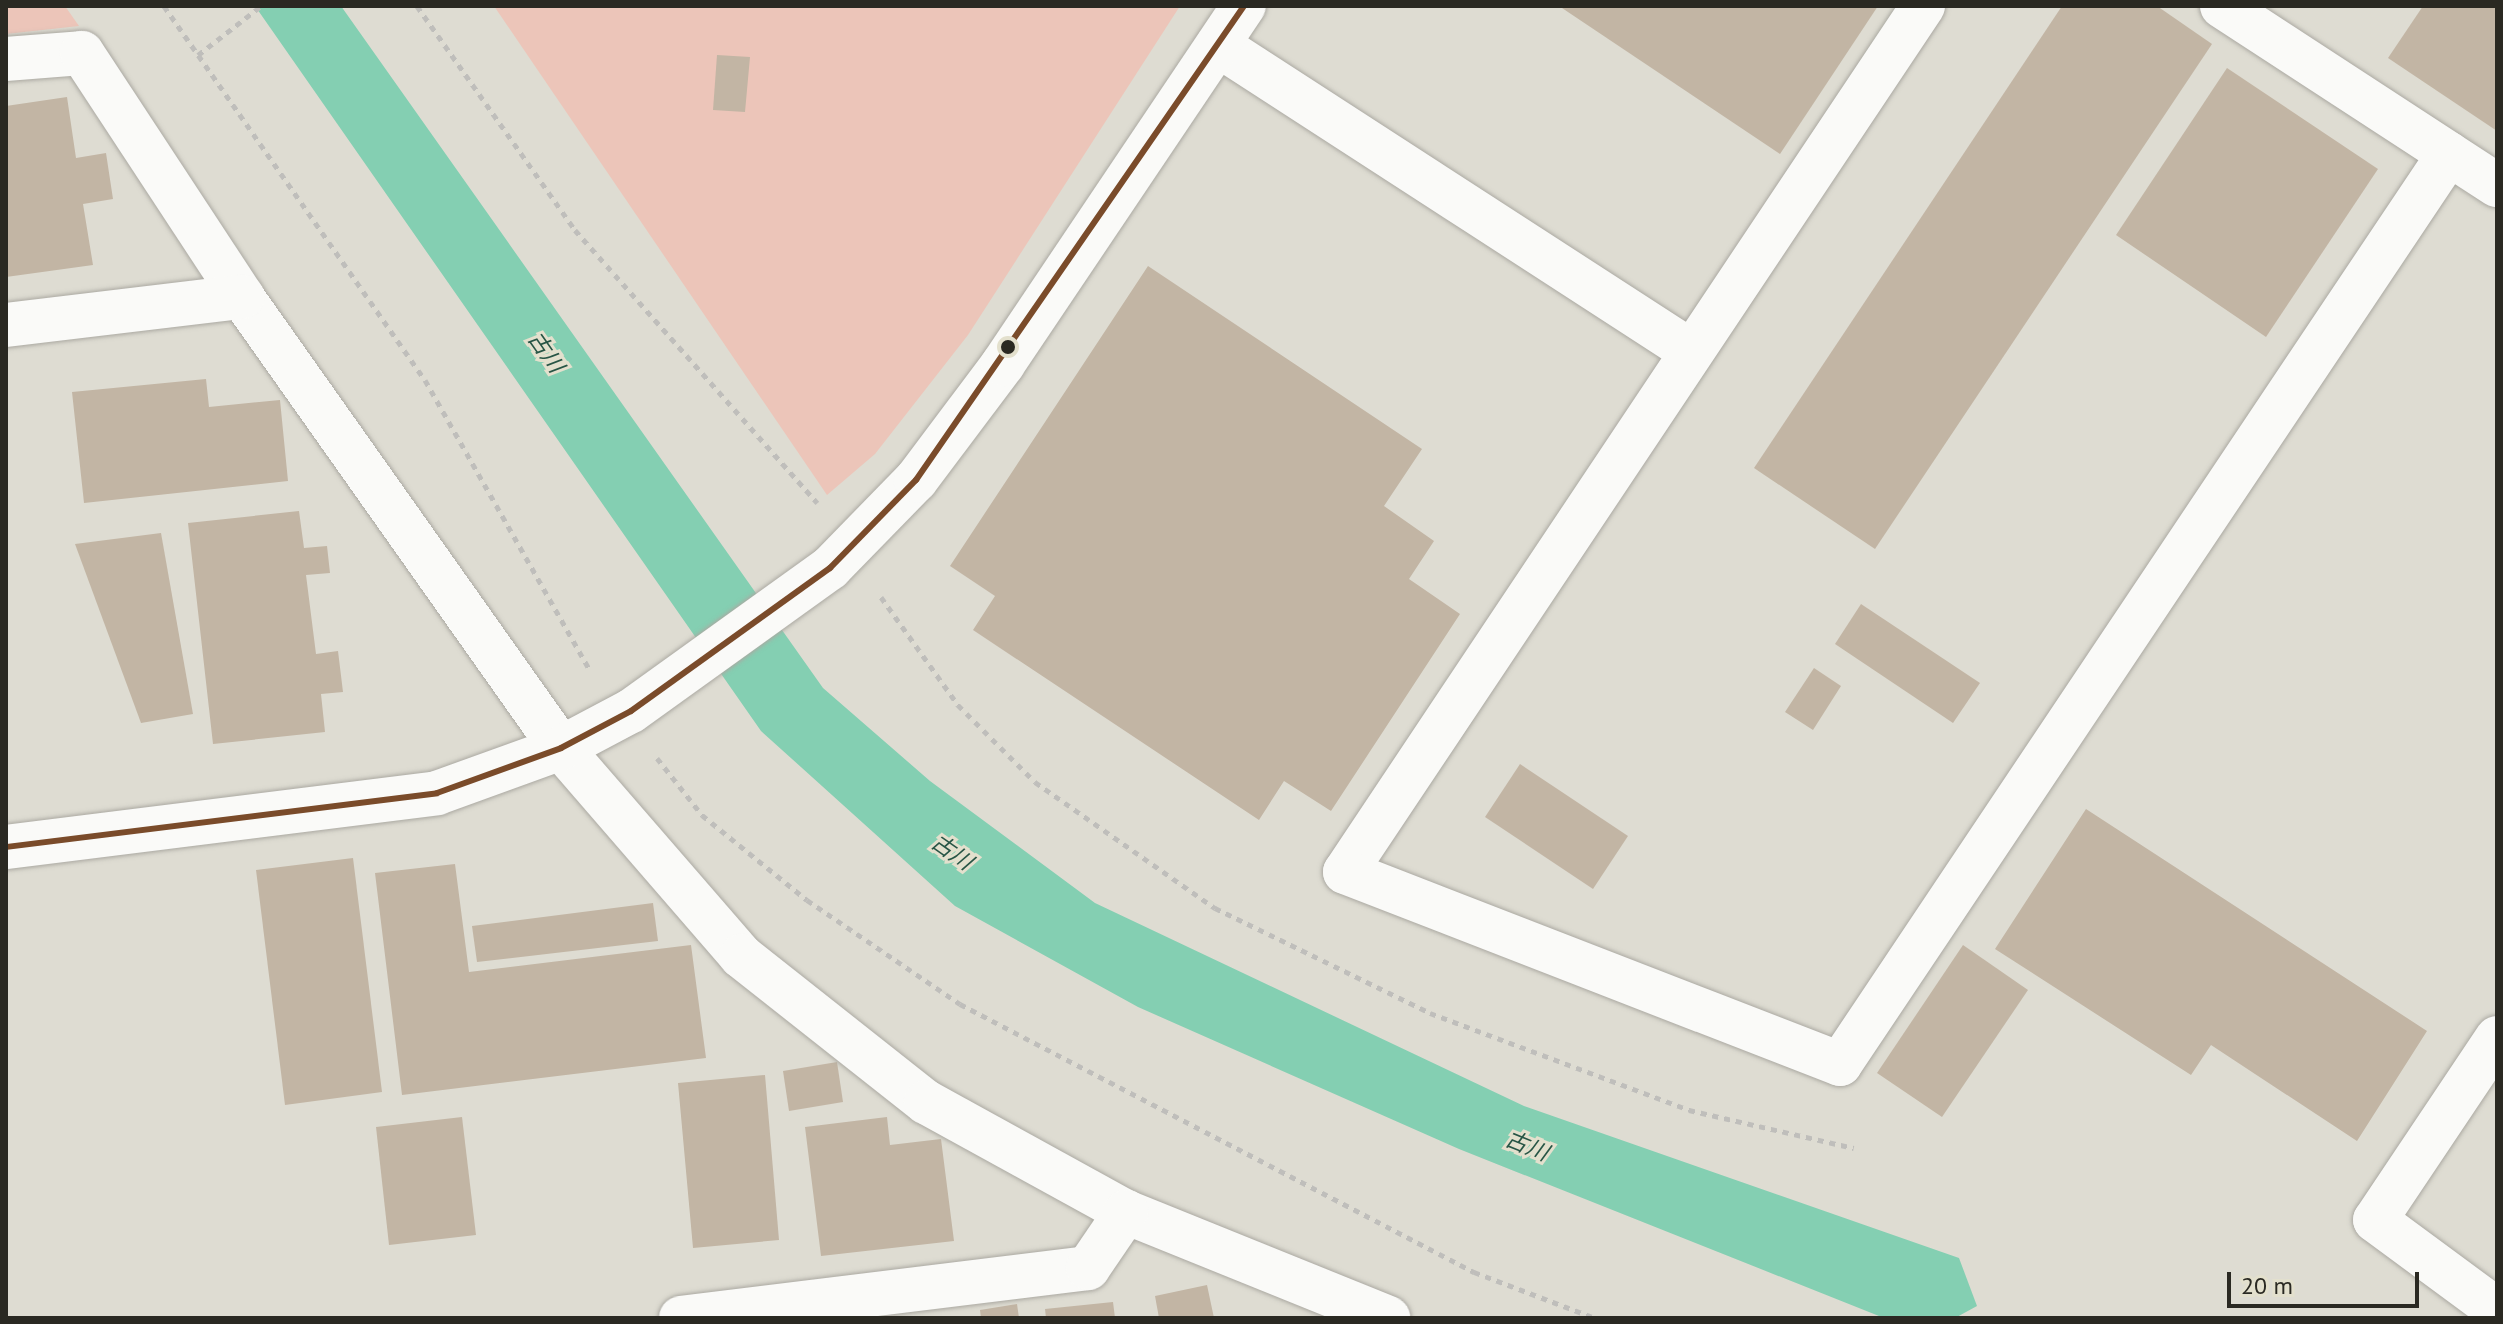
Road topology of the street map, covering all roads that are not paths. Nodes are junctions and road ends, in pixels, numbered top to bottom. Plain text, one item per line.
1 (1244, 6) edge
2 (1923, 6) edge
3 (2222, 6) edge
4 (1218, 45) junction
5 (6, 59) edge
6 (2449, 154) junction
7 (2497, 185) edge
8 (242, 297) junction
9 (6, 325) edge
10 (1689, 350) junction
11 (561, 748) junction
12 (6, 847) edge
13 (2497, 1038) edge
14 (1126, 1212) junction
15 (2497, 1310) edge
16 (681, 1318) edge
17 (1388, 1318) edge

1 - 4 street
2 - 10 street
3 - 6 street
4 - 10 street
4 - 11 street
5 - 8 street
6 - 7 street
6 - 10 street
8 - 9 street
8 - 11 street
11 - 12 street
11 - 14 street
13 - 15 street
14 - 16 street
14 - 17 street

